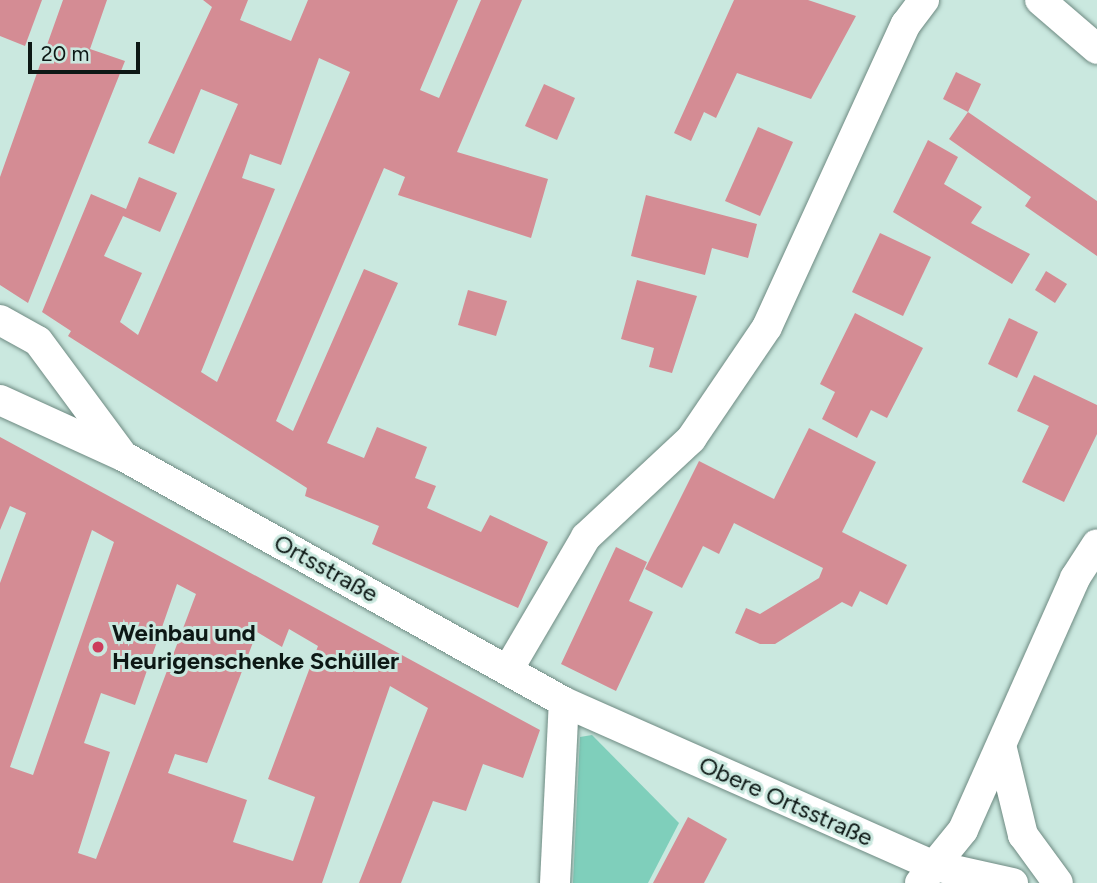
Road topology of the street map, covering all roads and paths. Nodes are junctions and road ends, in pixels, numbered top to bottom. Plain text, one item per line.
1 (923, 0) edge
2 (1040, 0) edge
3 (1097, 49) edge
4 (0, 320) edge
5 (0, 400) edge
6 (123, 456) junction
7 (1097, 544) edge
8 (508, 670) junction
9 (564, 702) junction
10 (1002, 749) junction
11 (925, 874) edge
12 (555, 883) edge
13 (1013, 883) edge
14 (1058, 883) edge

1 - 8 street
2 - 3 street
4 - 6 street, Ortsstraße
5 - 6 street, Ortsstraße
6 - 8 street, Ortsstraße
7 - 10 street
8 - 9 street, Ortsstraße
9 - 11 street, Obere Ortsstraße
9 - 12 street
10 - 11 street
10 - 14 street
11 - 13 street, Obere Ortsstraße

